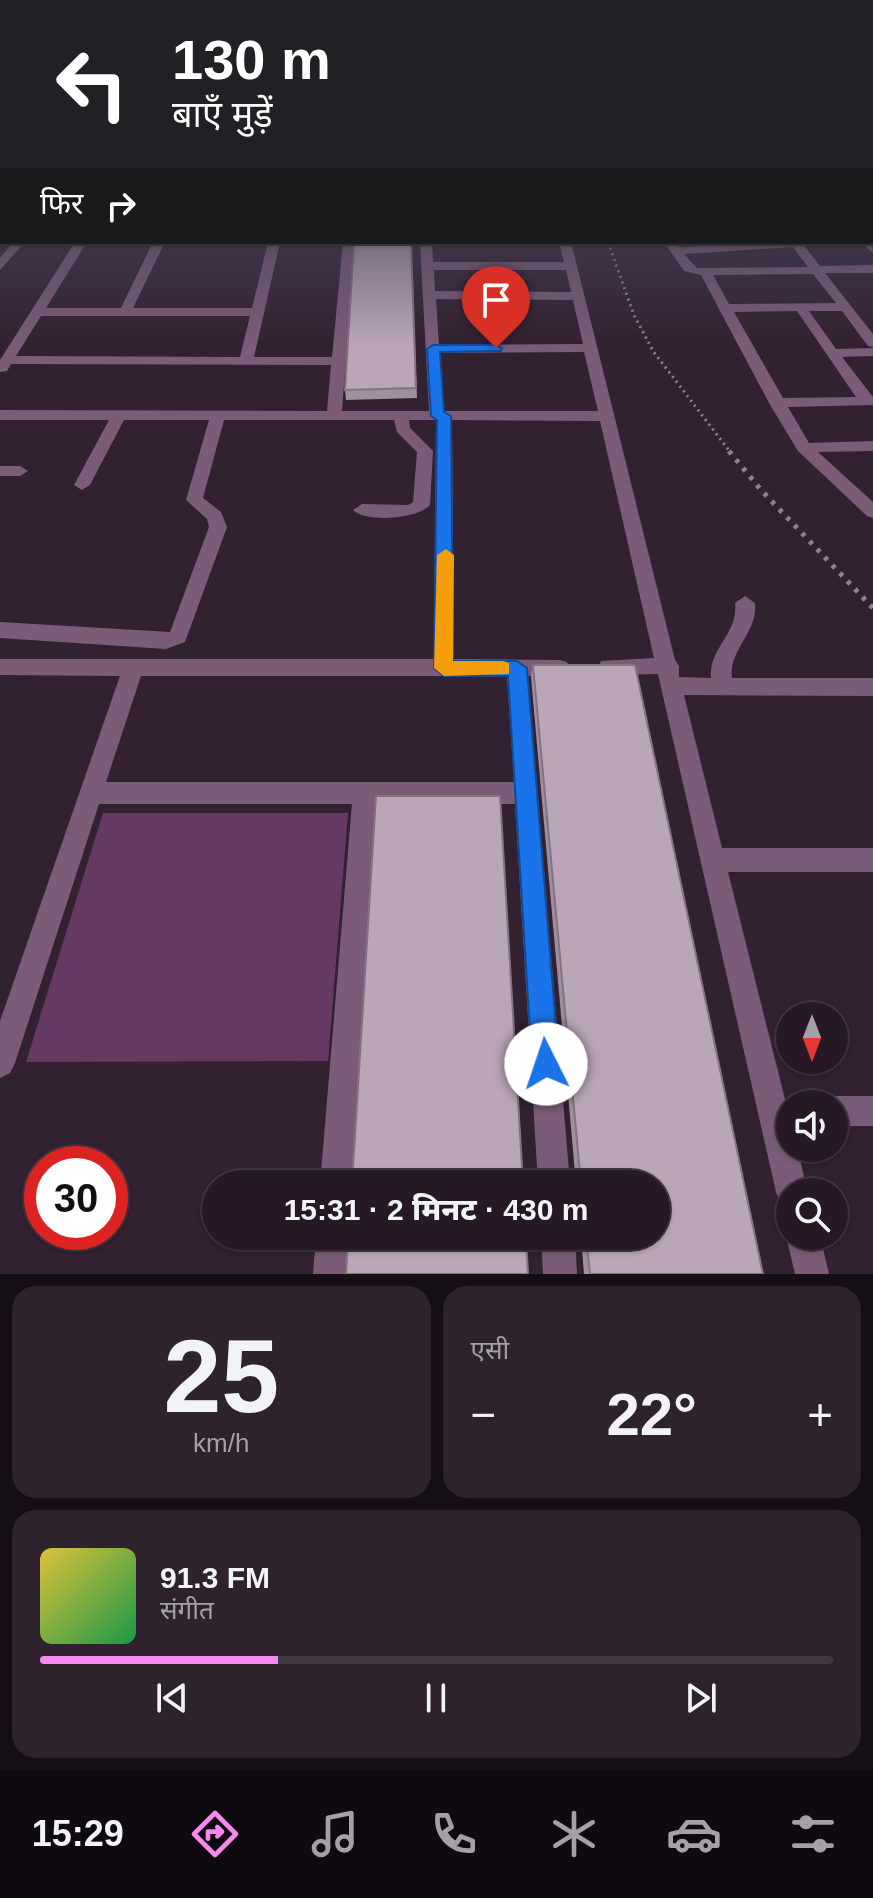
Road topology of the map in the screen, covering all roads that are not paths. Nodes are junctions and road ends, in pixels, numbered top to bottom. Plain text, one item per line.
1 (17, 244) edge
2 (80, 244) edge
3 (158, 244) edge
4 (274, 244) edge
5 (349, 244) edge
6 (426, 244) edge
7 (565, 244) edge
8 (760, 244) edge
9 (790, 244) edge
10 (673, 247) edge
11 (3, 260) edge
12 (428, 266) junction
13 (570, 266) junction
14 (873, 269) edge
15 (817, 270) junction
16 (705, 272) junction
17 (430, 295) junction
18 (578, 296) junction
19 (800, 307) junction
20 (845, 307) junction
21 (724, 308) junction
22 (37, 312) junction
23 (125, 312) junction
24 (258, 312) junction
25 (873, 343) edge
26 (591, 348) junction
27 (433, 349) junction
28 (873, 352) edge
29 (832, 353) junction
30 (246, 361) junction
31 (339, 361) junction
32 (4, 366) edge
33 (870, 401) edge
34 (776, 403) junction
35 (0, 415) edge
36 (118, 416) junction
37 (218, 416) junction
38 (334, 416) junction
39 (401, 416) junction
40 (441, 416) junction
41 (607, 416) junction
42 (873, 446) edge
43 (804, 448) junction
44 (0, 471) edge
45 (20, 471) dead end
46 (82, 485) dead end
47 (362, 510) dead end
48 (873, 512) edge
49 (745, 603) dead end
50 (2, 635) edge
51 (0, 667) edge
52 (133, 668) junction
53 (444, 668) junction
54 (517, 668) junction
55 (670, 676) junction
56 (723, 686) junction
57 (873, 687) edge
58 (90, 793) junction
59 (527, 793) junction
60 (364, 796) junction
61 (712, 860) junction
62 (873, 860) edge
63 (0, 1063) edge
64 (776, 1093) edge
65 (848, 1111) edge
66 (873, 1111) edge
67 (337, 1170) edge
68 (553, 1170) edge
69 (332, 1250) edge
70 (559, 1250) edge
71 (806, 1250) edge
72 (330, 1274) edge
73 (560, 1274) edge
74 (812, 1274) edge

1 - 11 street
2 - 22 street
3 - 23 street
4 - 24 street
5 - 31 street
6 - 12 street
7 - 13 street
8 - 10 street
9 - 15 street
10 - 16 street
12 - 13 street
12 - 17 street
13 - 18 street
14 - 15 street
15 - 16 street
15 - 20 street
16 - 21 street
17 - 18 street
17 - 27 street
18 - 26 street
19 - 20 street
19 - 21 street
19 - 29 street
20 - 25 street
21 - 34 street
22 - 23 street
22 - 32 street
23 - 24 street
24 - 30 street
26 - 27 street
26 - 41 street
27 - 40 street
28 - 29 street
29 - 33 street
30 - 31 street
30 - 32 street
31 - 38 street
33 - 34 street
34 - 43 street
35 - 36 street
36 - 37 street
36 - 46 street
37 - 38 street
37 - 50 street
38 - 39 street
39 - 40 street
39 - 47 street
40 - 41 street
40 - 53 street
41 - 55 street
42 - 43 street
43 - 48 street
44 - 45 street
49 - 56 street
51 - 52 street
52 - 53 street
52 - 58 street
53 - 54 street
54 - 55 street
54 - 59 street
55 - 56 street
55 - 61 street
56 - 57 street
58 - 60 street
58 - 63 street
59 - 60 street
59 - 68 street
60 - 67 street
61 - 62 street
61 - 64 street
65 - 66 street
69 - 72 street
70 - 73 street
71 - 74 street

